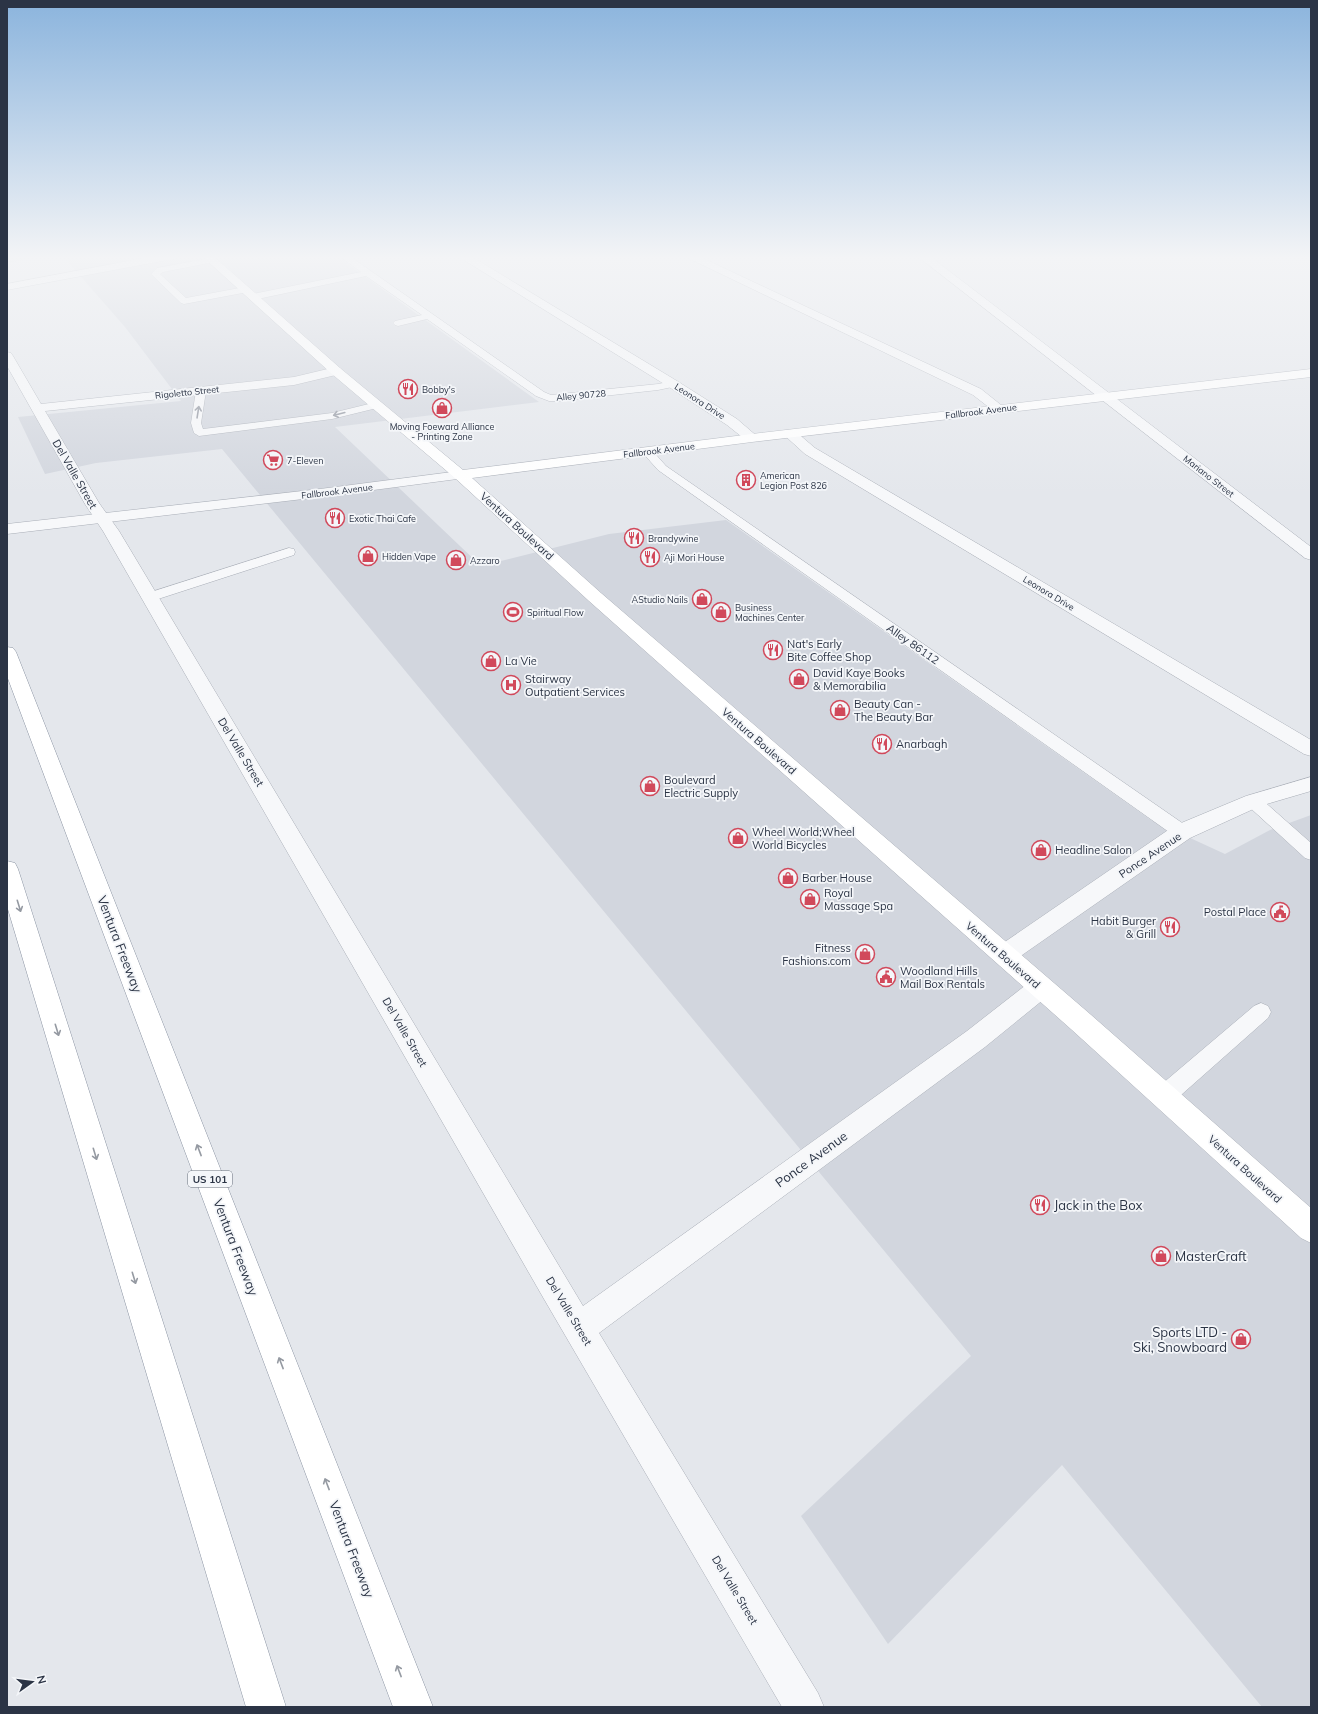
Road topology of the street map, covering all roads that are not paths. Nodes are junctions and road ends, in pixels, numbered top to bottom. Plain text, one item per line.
1 (296, 335) edge
2 (456, 335) edge
3 (593, 335) edge
4 (856, 335) edge
5 (1025, 335) edge
6 (7, 356) edge
7 (336, 371) junction
8 (1311, 373) edge
9 (673, 384) junction
10 (201, 391) junction
11 (1106, 397) junction
12 (377, 405) junction
13 (37, 408) junction
14 (1000, 409) junction
15 (790, 434) junction
16 (752, 438) junction
17 (647, 451) junction
18 (460, 475) junction
19 (102, 518) junction
20 (7, 529) edge
21 (289, 552) dead end
22 (1311, 555) edge
23 (150, 597) junction
24 (7, 652) edge
25 (1311, 749) edge
26 (1311, 784) edge
27 (1253, 801) junction
28 (1182, 832) junction
29 (1311, 853) edge
30 (7, 869) edge
31 (1004, 955) junction
32 (1040, 988) junction
33 (1261, 1012) dead end
34 (1164, 1096) junction
35 (1311, 1228) edge
36 (579, 1328) junction
37 (266, 1707) edge
38 (413, 1707) edge
39 (804, 1707) edge

1 - 7 main road, Ventura Boulevard
2 - 9 lane, Alley 90728
3 - 9 street, Leonora Drive
4 - 14 street
5 - 11 street, Mariano Street
6 - 13 street, Del Valle Street
7 - 10 street, Rigoletto Street
7 - 12 main road, Ventura Boulevard
8 - 11 main road, Fallbrook Avenue
9 - 16 street, Leonora Drive
12 -> 10 lane
10 - 13 street, Rigoletto Street
11 - 14 main road, Fallbrook Avenue
11 - 22 street, Mariano Street
12 - 18 main road, Ventura Boulevard
13 - 19 street, Del Valle Street
14 - 15 main road, Fallbrook Avenue
15 - 16 main road, Fallbrook Avenue
15 - 25 street, Leonora Drive
16 - 17 main road, Fallbrook Avenue
17 - 18 main road, Fallbrook Avenue
17 - 28 lane, Alley 86112
18 - 19 street, Fallbrook Avenue
18 - 31 main road, Ventura Boulevard
19 - 20 street, Fallbrook Avenue
19 - 23 street, Del Valle Street
21 - 23 lane
23 - 36 street, Del Valle Street
38 -> 24 main road, Ventura Freeway / US 101
26 - 27 street, Ponce Avenue
27 - 28 street, Ponce Avenue
27 - 29 lane
28 - 31 street, Ponce Avenue
30 -> 37 main road
31 - 32 main road, Ventura Boulevard
32 - 34 main road, Ventura Boulevard
32 - 36 street, Ponce Avenue
33 - 34 lane
34 - 35 main road, Ventura Boulevard
36 - 39 street, Del Valle Street

